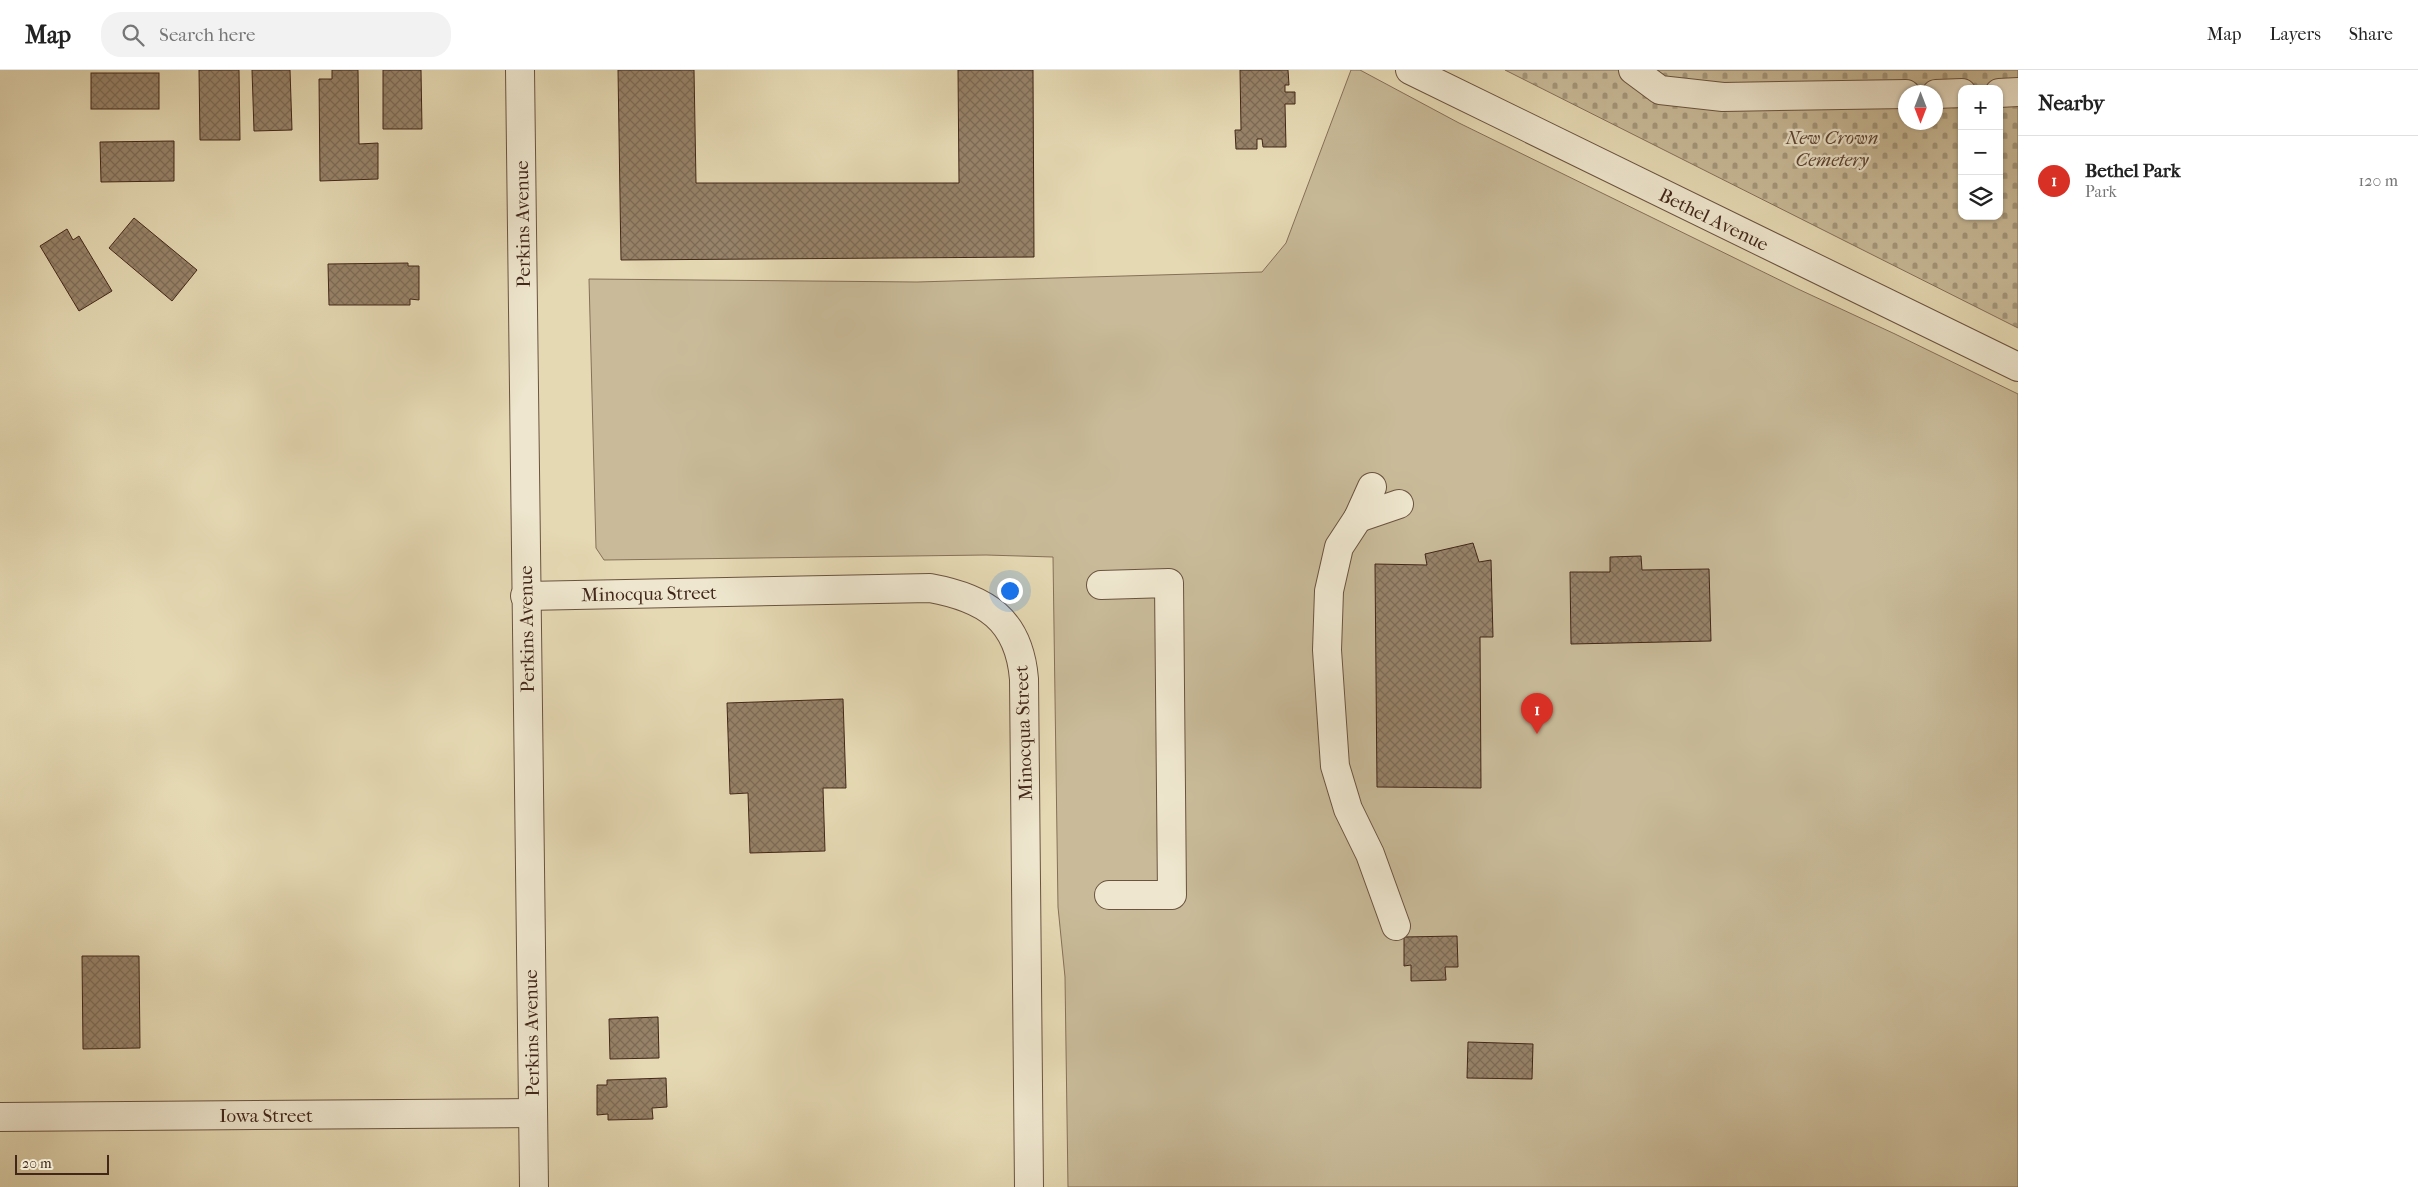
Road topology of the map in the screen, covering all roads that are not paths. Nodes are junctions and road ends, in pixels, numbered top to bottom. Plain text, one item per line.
1 (520, 70) edge
2 (1410, 70) edge
3 (1633, 70) edge
4 (2018, 92) edge
5 (1958, 93) edge
6 (2003, 93) edge
7 (1898, 94) edge
8 (1943, 94) edge
9 (2018, 367) edge
10 (1372, 487) dead end
11 (1399, 504) dead end
12 (1358, 518) junction
13 (1101, 585) dead end
14 (525, 596) junction
15 (1109, 896) dead end
16 (1396, 926) dead end
17 (532, 1113) junction
18 (0, 1117) edge
19 (534, 1187) edge
20 (1029, 1187) edge

1 - 14 street, Perkins Avenue
2 - 9 street, Bethel Avenue
3 - 7 street
4 - 6 street
5 - 8 street
10 - 12 street
11 - 12 street
12 - 16 street
13 - 15 street
14 - 17 street, Perkins Avenue
14 - 20 street, Minocqua Street
17 - 18 street, Iowa Street
17 - 19 street, Perkins Avenue

